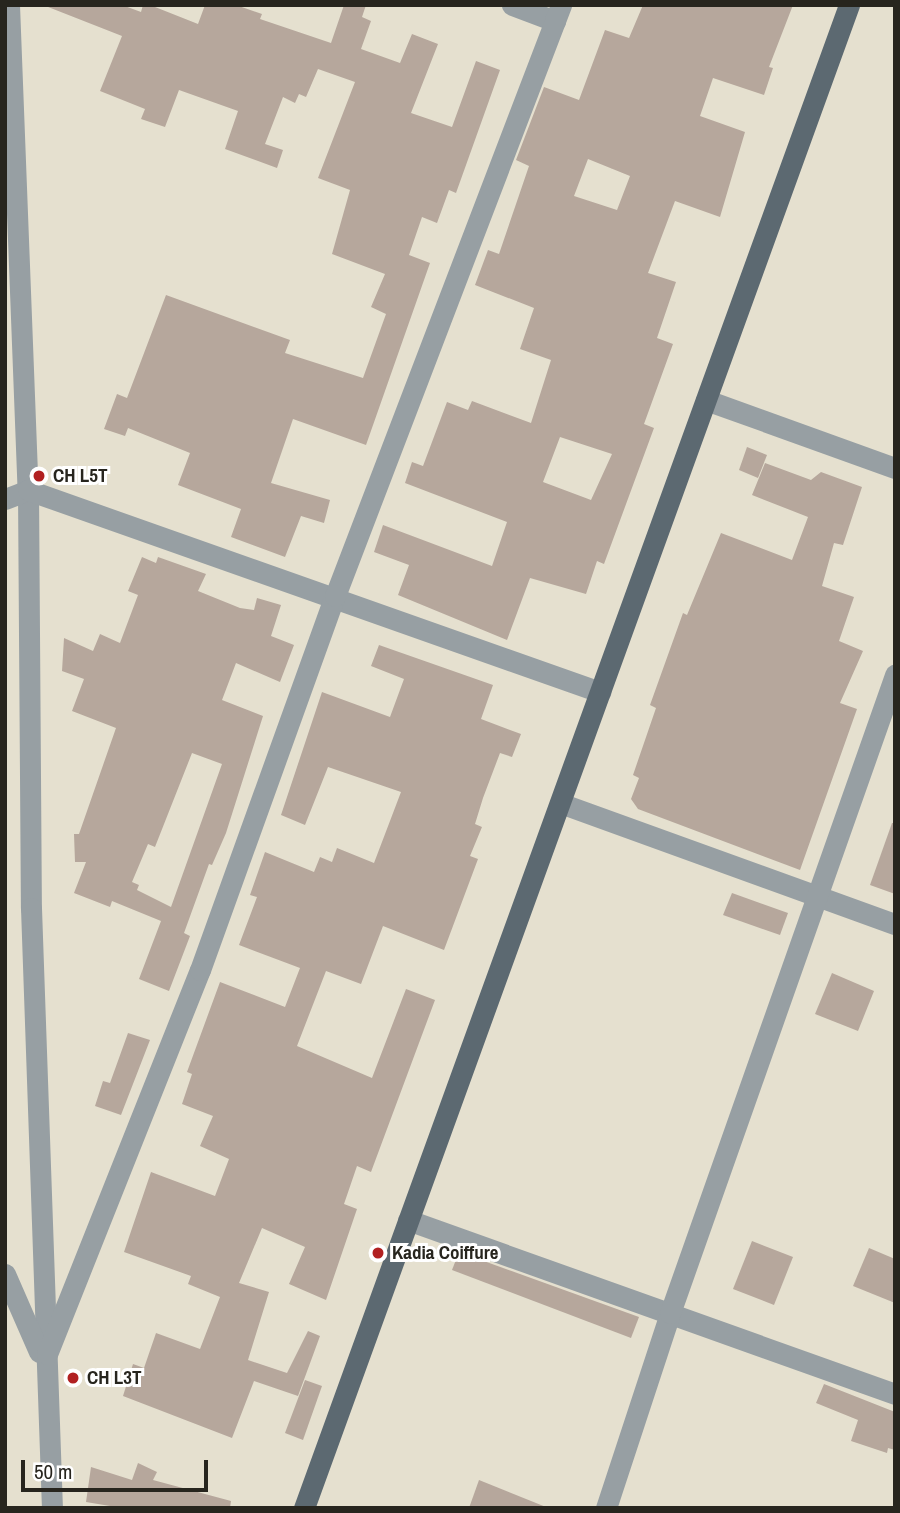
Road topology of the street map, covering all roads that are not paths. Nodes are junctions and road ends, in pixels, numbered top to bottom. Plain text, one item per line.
1 (9, 5) edge
2 (512, 5) edge
3 (849, 5) edge
4 (558, 13) edge
5 (706, 400) junction
6 (895, 468) edge
7 (28, 490) junction
8 (5, 499) edge
9 (335, 596) junction
10 (895, 675) edge
11 (600, 692) junction
12 (560, 803) junction
13 (816, 895) junction
14 (895, 924) edge
15 (408, 1220) junction
16 (5, 1274) edge
17 (670, 1313) junction
18 (44, 1363) junction
19 (895, 1394) edge
20 (52, 1508) edge
21 (304, 1508) edge
22 (606, 1508) edge

1 - 7 street
2 - 4 street
3 - 5 main road
4 - 9 street
5 - 6 street
5 - 11 main road
7 - 8 street
7 - 9 street
7 - 18 street
9 - 11 street
9 - 18 street
10 - 13 street
11 - 12 main road
12 - 13 street
12 - 15 main road
13 - 14 street
13 - 17 street
15 - 17 street
15 - 21 main road
16 - 18 street
17 - 19 street
17 - 22 street
18 - 20 street

